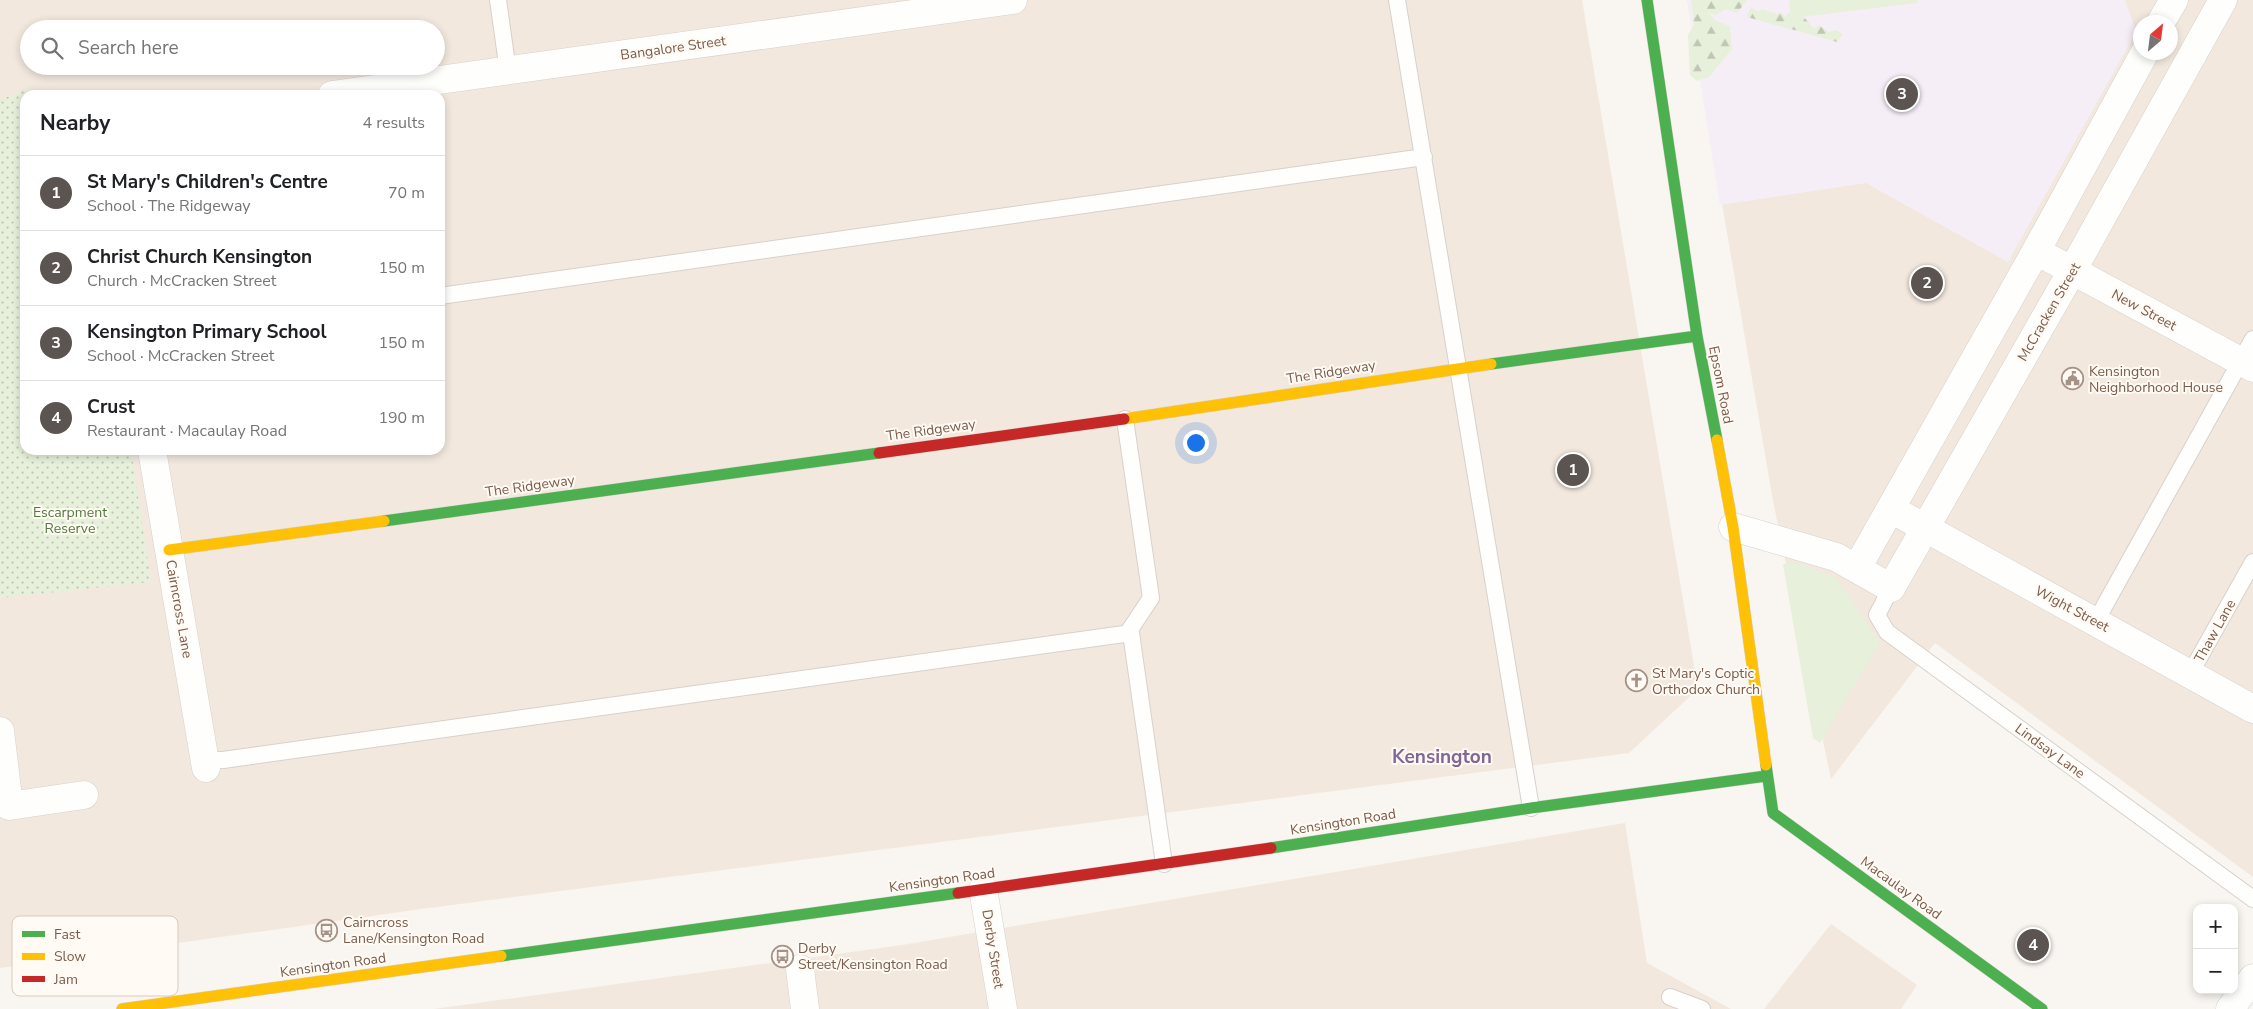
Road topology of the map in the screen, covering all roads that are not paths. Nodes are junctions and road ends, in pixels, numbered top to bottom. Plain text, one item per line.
1 (498, 0) edge
2 (1013, 0) edge
3 (1397, 0) edge
4 (1647, 0) edge
5 (2174, 0) edge
6 (2223, 0) edge
7 (2165, 15) edge
8 (2141, 60) edge
9 (508, 71) junction
10 (369, 90) edge
11 (1424, 157) junction
12 (2036, 251) junction
13 (2072, 271) junction
14 (445, 295) edge
15 (1696, 336) junction
16 (2249, 356) edge
17 (1458, 368) junction
18 (1125, 419) junction
19 (153, 455) edge
20 (1891, 509) junction
21 (1733, 527) junction
22 (1926, 529) junction
23 (169, 550) junction
24 (2253, 562) edge
25 (1857, 568) junction
26 (1891, 588) junction
27 (2096, 622) junction
28 (1127, 634) junction
29 (2190, 674) junction
30 (2253, 710) edge
31 (1, 743) edge
32 (205, 764) joint
33 (1766, 776) junction
34 (84, 795) dead end
35 (1531, 808) junction
36 (1164, 864) junction
37 (983, 889) junction
38 (2253, 899) edge
39 (800, 969) dead end
40 (2253, 978) edge
41 (1670, 997) dead end
42 (122, 1009) edge
43 (805, 1009) edge
44 (1002, 1009) edge
45 (1702, 1009) edge
46 (2042, 1009) edge
47 (2230, 1009) edge

1 - 9 lane
2 - 9 street, Bangalore Street
3 - 11 lane
4 - 15 street, Epsom Road
5 - 7 street
6 - 13 street, McCracken Street
8 - 12 street
9 - 10 street, Bangalore Street
11 - 14 lane
11 - 17 lane
12 - 13 street, New Street
12 - 20 street
13 - 16 street, New Street
13 - 22 street, McCracken Street
15 - 17 street, The Ridgeway
15 - 21 street, Epsom Road
16 - 27 lane
17 - 18 street, The Ridgeway
17 - 35 lane
18 - 23 street, The Ridgeway
18 - 28 lane
19 - 23 street, Cairncross Lane
20 - 22 street, Wight Street
20 - 25 street
21 - 25 street
21 - 33 street, Epsom Road
22 - 26 street, McCracken Street
22 - 27 street, Wight Street
23 - 32 street, Cairncross Lane
24 - 29 lane, Thaw Lane
25 - 26 street
26 - 38 lane, Lindsay Lane
27 - 29 street, Wight Street
28 - 32 lane
28 - 36 lane
29 - 30 street, Wight Street
31 - 34 street
33 - 35 street, Kensington Road
33 - 46 street, Macaulay Road
35 - 36 street, Kensington Road
36 - 37 street, Kensington Road
37 - 42 street, Kensington Road
37 - 44 street, Derby Street
39 - 43 street
40 - 47 street
41 - 45 lane

